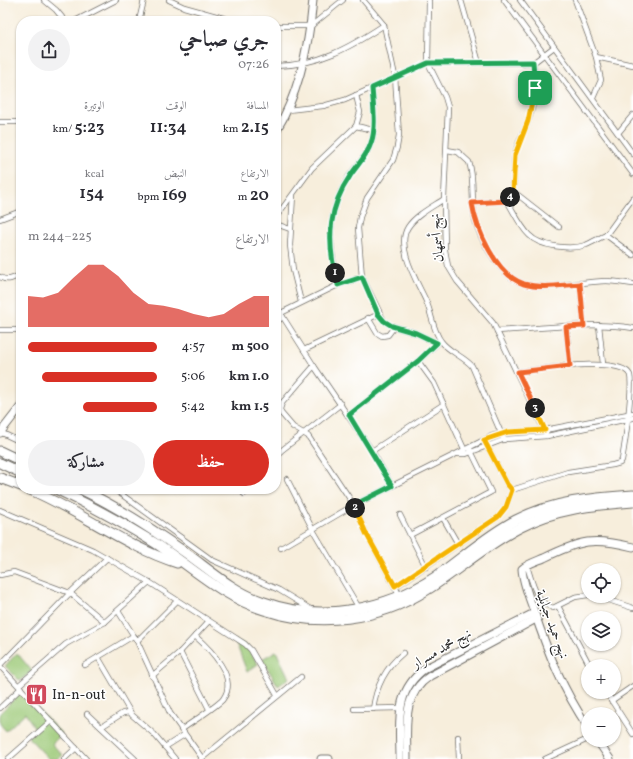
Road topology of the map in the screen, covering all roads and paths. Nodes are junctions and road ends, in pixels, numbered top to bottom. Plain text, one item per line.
1 (44, 0) edge
2 (116, 0) edge
3 (144, 0) edge
4 (169, 0) edge
5 (313, 0) edge
6 (343, 0) edge
7 (363, 0) edge
8 (461, 0) edge
9 (504, 0) edge
10 (520, 0) edge
11 (575, 0) edge
12 (428, 1) edge
13 (61, 16) edge
14 (86, 16) edge
15 (140, 16) edge
16 (209, 16) edge
17 (281, 26) edge
18 (311, 26) junction
19 (384, 26) junction
20 (554, 47) junction
21 (544, 54) junction
22 (596, 57) junction
23 (533, 62) junction
24 (428, 63) junction
25 (479, 63) junction
26 (302, 64) junction
27 (633, 64) edge
28 (281, 66) edge
29 (395, 76) junction
30 (372, 88) junction
31 (356, 95) junction
32 (593, 98) junction
33 (288, 110) junction
34 (633, 115) edge
35 (0, 122) edge
36 (16, 122) edge
37 (281, 122) edge
38 (356, 126) junction
39 (373, 130) junction
40 (618, 133) junction
41 (447, 150) junction
42 (633, 154) edge
43 (633, 174) edge
44 (513, 192) junction
45 (294, 194) junction
46 (444, 198) junction
47 (633, 198) edge
48 (507, 201) junction
49 (472, 203) junction
50 (281, 211) edge
51 (16, 213) edge
52 (0, 219) edge
53 (281, 226) edge
54 (559, 227) dead end
55 (290, 229) junction
56 (606, 235) junction
57 (633, 256) edge
58 (0, 277) edge
59 (16, 277) edge
60 (362, 277) junction
61 (580, 284) junction
62 (633, 284) edge
63 (338, 285) junction
64 (301, 302) junction
65 (378, 314) junction
66 (282, 315) joint
67 (368, 318) junction
68 (584, 326) junction
69 (599, 326) junction
70 (394, 327) junction
71 (566, 327) junction
72 (633, 328) edge
73 (0, 330) edge
74 (16, 330) edge
75 (497, 331) junction
76 (439, 342) junction
77 (304, 350) junction
78 (418, 361) junction
79 (603, 364) junction
80 (314, 366) junction
81 (570, 366) junction
82 (518, 372) junction
83 (632, 375) edge
84 (341, 404) junction
85 (444, 404) junction
86 (281, 405) edge
87 (16, 412) edge
88 (281, 413) edge
89 (631, 413) edge
90 (349, 415) junction
91 (631, 418) edge
92 (545, 430) junction
93 (0, 432) edge
94 (303, 432) junction
95 (503, 433) junction
96 (547, 436) junction
97 (16, 440) edge
98 (484, 440) junction
99 (504, 440) junction
100 (486, 445) junction
101 (468, 450) junction
102 (281, 451) edge
103 (372, 451) junction
104 (0, 452) edge
105 (16, 459) edge
106 (0, 463) edge
107 (16, 471) edge
108 (0, 478) edge
109 (287, 479) dead end
110 (16, 484) edge
111 (392, 486) junction
112 (512, 490) junction
113 (38, 494) edge
114 (66, 494) edge
115 (90, 494) edge
116 (121, 494) edge
117 (633, 495) edge
118 (633, 502) edge
119 (354, 505) junction
120 (0, 510) edge
121 (400, 516) dead end
122 (443, 518) junction
123 (313, 530) junction
124 (410, 535) junction
125 (458, 544) junction
126 (633, 547) edge
127 (281, 548) dead end
128 (107, 558) junction
129 (187, 566) junction
130 (426, 567) junction
131 (524, 567) junction
132 (0, 575) edge
133 (149, 582) junction
134 (70, 593) junction
135 (399, 595) junction
136 (581, 596) edge
137 (178, 601) junction
138 (618, 603) edge
139 (558, 606) junction
140 (359, 608) junction
141 (633, 608) edge
142 (118, 611) junction
143 (315, 612) junction
144 (535, 616) junction
145 (105, 622) junction
146 (208, 622) junction
147 (133, 636) junction
148 (195, 636) junction
149 (137, 642) junction
150 (180, 652) junction
151 (403, 653) dead end
152 (98, 657) junction
153 (586, 659) edge
154 (85, 665) dead end
155 (0, 666) edge
156 (152, 676) junction
157 (301, 677) dead end
158 (633, 686) edge
159 (20, 687) junction
160 (277, 695) junction
161 (611, 701) joint
162 (0, 708) edge
163 (400, 708) junction
164 (209, 709) junction
165 (354, 709) dead end
166 (373, 709) junction
167 (130, 712) junction
168 (87, 714) dead end
169 (581, 716) edge
170 (50, 721) junction
171 (101, 727) junction
172 (181, 730) junction
173 (633, 734) edge
174 (184, 735) junction
175 (458, 737) dead end
176 (581, 742) edge
177 (165, 747) junction
178 (602, 747) edge
179 (76, 748) junction
180 (8, 759) edge
181 (64, 759) edge
182 (86, 759) edge
183 (134, 759) edge
184 (175, 759) edge
185 (201, 759) edge
186 (320, 759) edge
187 (329, 759) edge
188 (400, 759) edge
189 (407, 759) edge
190 (459, 759) edge
191 (545, 759) edge
192 (610, 759) edge

1 - 13 street
2 - 14 street
3 - 15 street
4 - 16 street
5 - 18 street
6 - 18 street
7 - 19 street
8 - 25 street
9 - 21 street
10 - 20 street
11 - 22 street
12 - 24 street
17 - 18 street
18 - 26 street
19 - 26 street
19 - 29 street
20 - 21 street
20 - 32 street
21 - 23 street
21 - 43 street
22 - 27 street
22 - 32 street
23 - 25 street
23 - 44 street
24 - 25 street
24 - 29 street
24 - 41 street, نهج أسمهان
26 - 28 street
26 - 33 street
29 - 30 street
29 - 60 street
30 - 31 street
30 - 39 street
31 - 33 street
31 - 38 street
32 - 40 street
33 - 37 street
34 - 40 street
35 - 36 street
38 - 39 street
38 - 45 street
39 - 63 street
40 - 42 street
41 - 46 street, نهج أسمهان
41 - 49 street
44 - 48 street
44 - 54 street
45 - 50 street
45 - 55 street
46 - 75 street, نهج أسمهان
46 - 76 street
47 - 56 street
48 - 49 street
48 - 56 street
49 - 61 street
51 - 52 street
53 - 55 street
55 - 64 street
56 - 57 street
58 - 59 street
60 - 63 street
60 - 65 street
61 - 62 street
61 - 68 street
63 - 64 street
64 - 66 street
65 - 67 street
65 - 70 street
66 - 77 street
67 - 70 street
67 - 77 street
68 - 69 street
68 - 71 street
69 - 72 street
69 - 79 street
70 - 76 street
71 - 75 street
71 - 81 street
73 - 74 street
75 - 82 street, نهج أسمهان
76 - 78 street
76 - 95 street
77 - 80 street
78 - 85 street
78 - 90 street
79 - 81 street
79 - 83 street
80 - 84 street
80 - 86 street
81 - 82 street
82 - 92 street, نهج أسمهان
83 - 89 street
84 - 90 street
84 - 94 street
85 - 101 street
85 - 103 street
87 - 93 street
88 - 94 street
89 - 91 street
89 - 92 street
90 - 103 street
91 - 96 street
91 - 112 street
92 - 95 street
92 - 96 street, نهج أسمهان
93 - 97 street
94 - 102 street
94 - 119 street
95 - 98 street
95 - 99 street
96 - 99 street
98 - 100 street
98 - 101 street
99 - 100 street
100 - 101 street
100 - 112 street
101 - 111 street
101 - 122 street
103 - 111 street
104 - 105 highway
106 - 107 highway
108 - 110 highway
109 - 123 street
111 - 119 street
112 - 125 street
113 - 129 highway
114 - 129 highway
115 - 143 highway
116 - 143 street
117 - 135 highway
118 - 135 highway
119 - 123 street
119 - 135 street
120 - 128 street
121 - 124 street
122 - 124 street
122 - 125 street
123 - 127 street
123 - 140 street
124 - 130 street
125 - 130 street
126 - 131 street
128 - 133 street
128 - 134 street
129 - 135 highway
130 - 135 street
131 - 139 street
131 - 144 street, نهج حميد جبايلية
132 - 134 street
133 - 137 street
133 - 142 street
134 - 145 street
134 - 155 street
135 - 140 highway
136 - 139 street
137 - 146 street
137 - 149 street
138 - 141 street
139 - 153 street
140 - 143 highway
142 - 145 street
142 - 147 street
144 - 163 street, نهج محمد مسرار
144 - 169 street, نهج حميد جبايلية
144 - 189 street, نهج محمد مسرار
145 - 159 street
146 - 148 street
146 - 160 street
147 - 149 street
147 - 152 street
148 - 150 street
148 - 164 street
149 - 156 street
150 - 156 street
150 - 164 street
151 - 166 street
152 - 154 street
152 - 167 street
155 - 159 street
156 - 172 street
157 - 160 street
158 - 161 street
159 - 162 street
159 - 170 street
160 - 185 street
161 - 173 street
163 - 166 street
163 - 188 street, نهج محمد مسرار
164 - 172 street
165 - 166 street
167 - 171 street
167 - 177 street
168 - 171 street
170 - 179 street
170 - 180 street
171 - 183 street
172 - 174 street
174 - 177 street
174 - 185 street
175 - 190 street
176 - 191 street
177 - 184 street
178 - 192 street
179 - 181 street
179 - 182 street
186 - 187 street

